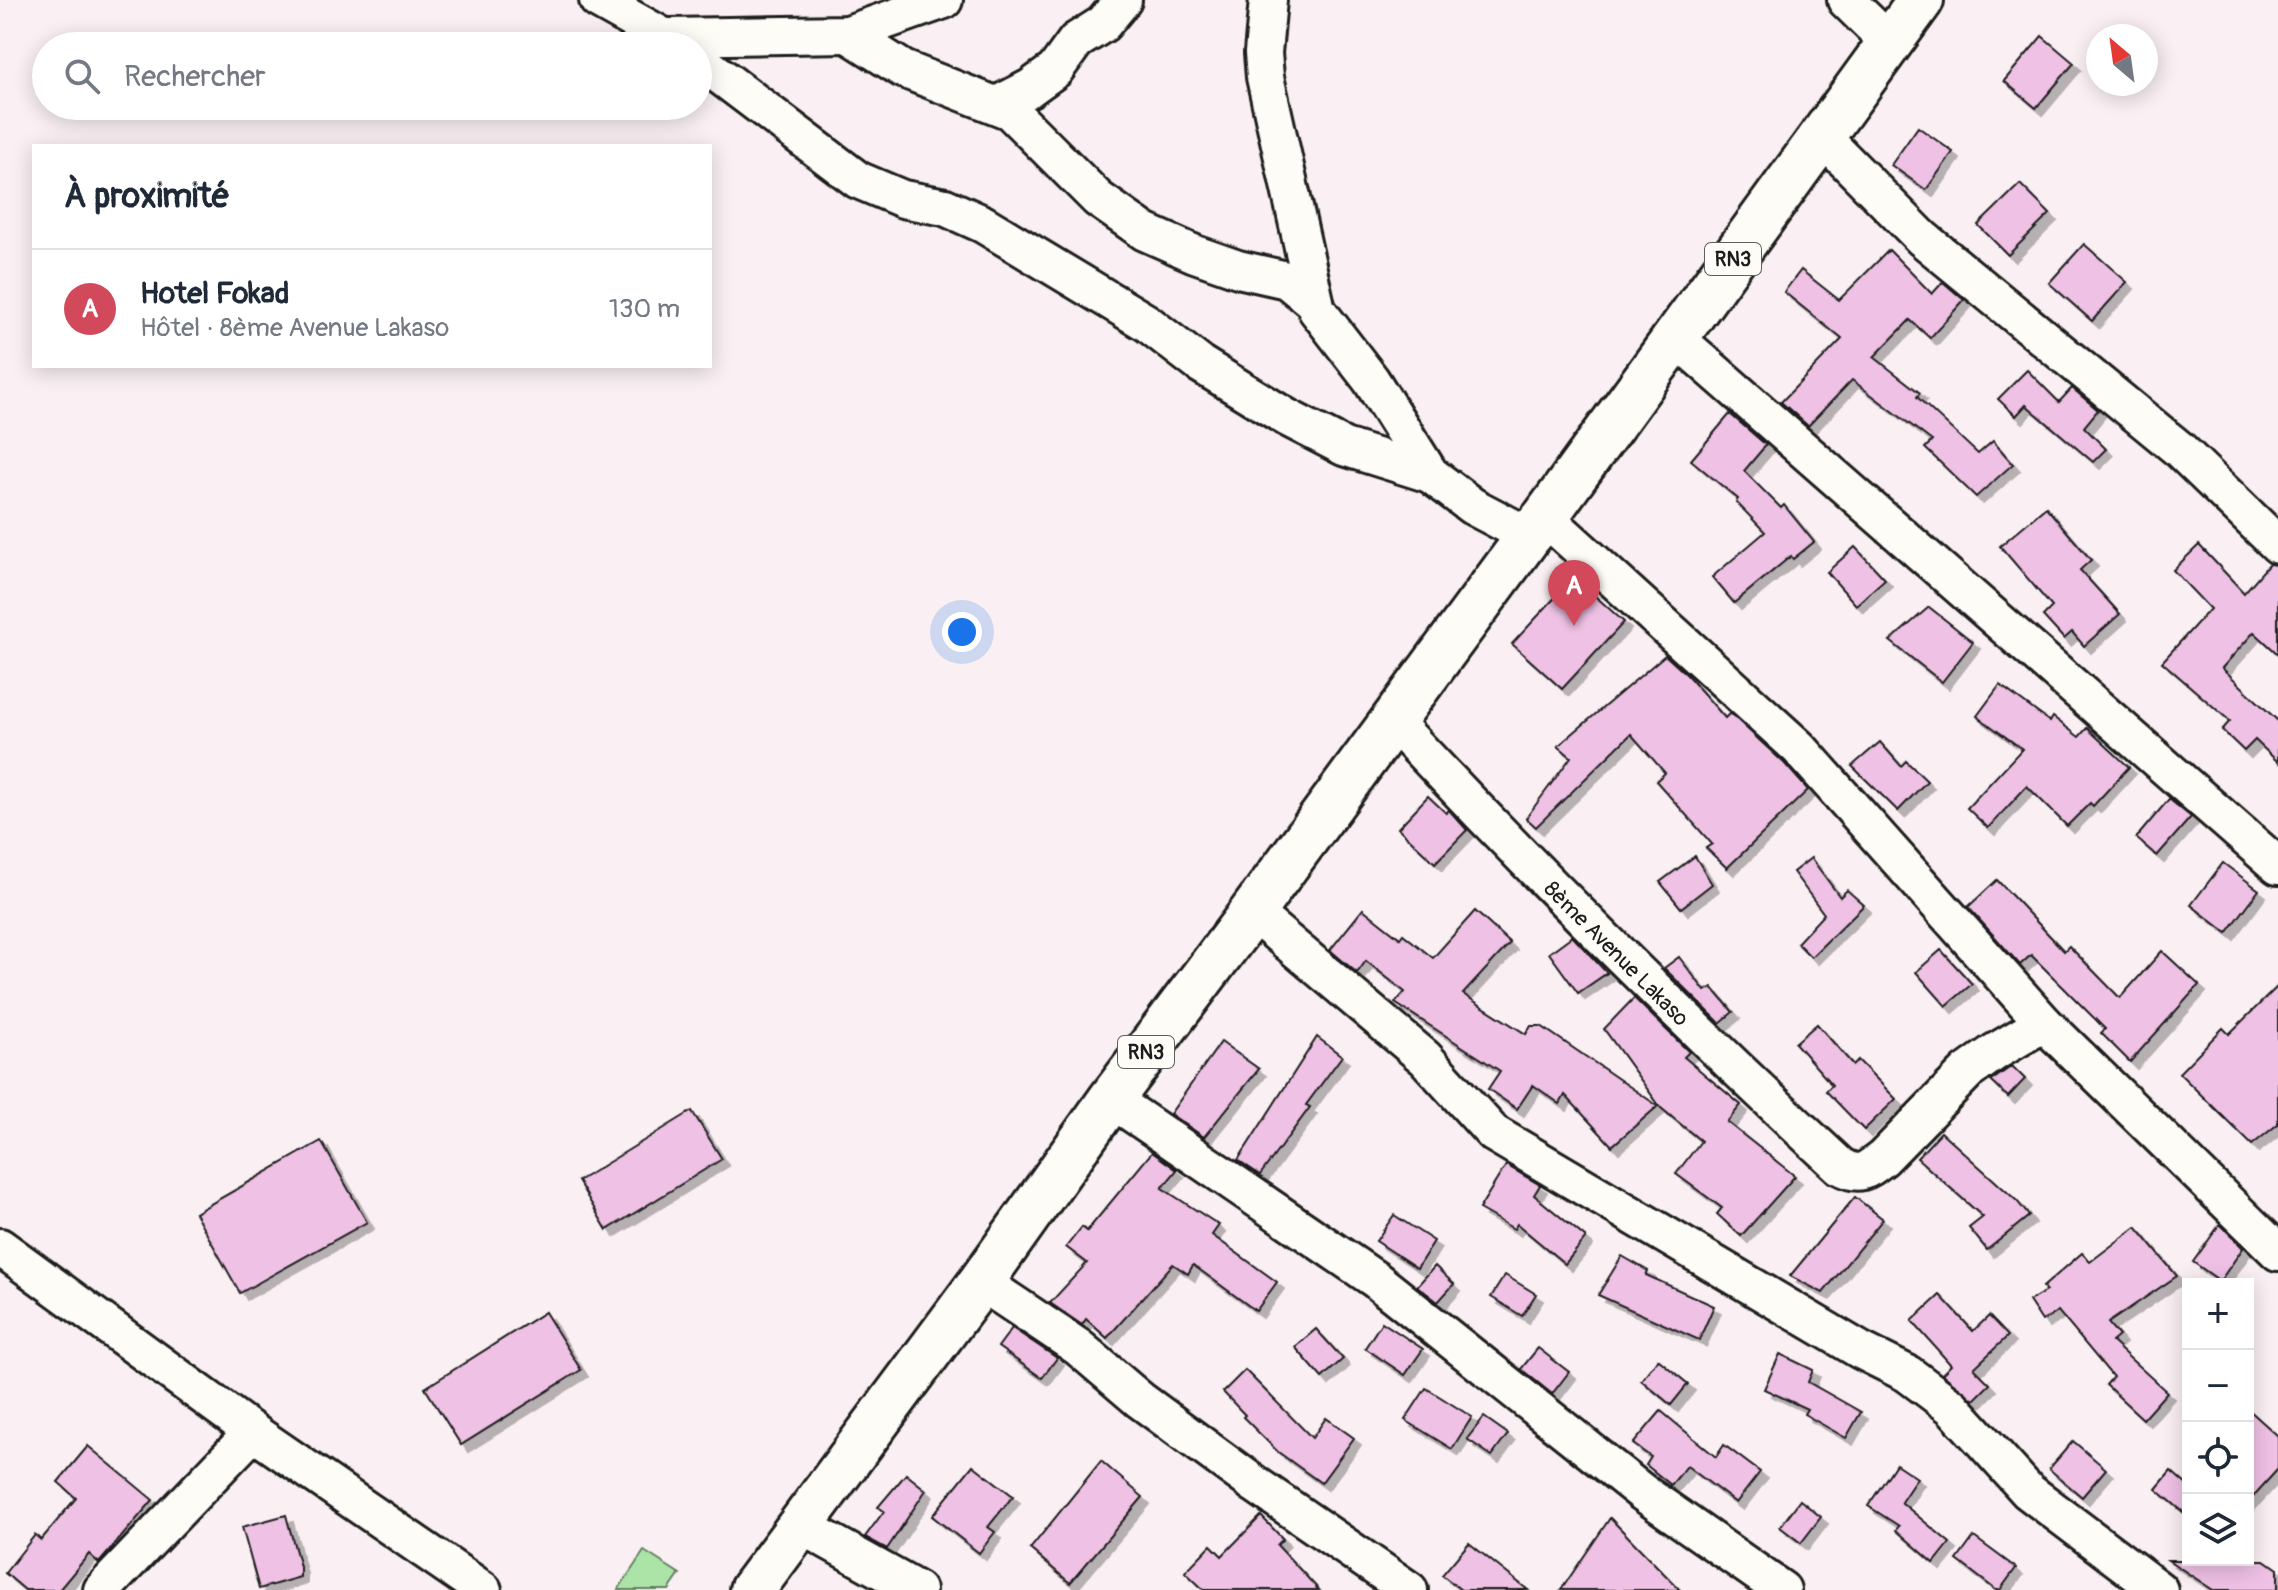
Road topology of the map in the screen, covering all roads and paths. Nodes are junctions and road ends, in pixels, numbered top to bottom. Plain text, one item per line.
1 (598, 0) edge
2 (944, 0) edge
3 (1123, 0) edge
4 (1268, 0) edge
5 (1846, 0) edge
6 (1921, 0) edge
7 (657, 32) edge
8 (848, 34) junction
9 (712, 39) edge
10 (1889, 42) junction
11 (712, 70) edge
12 (997, 105) junction
13 (1822, 137) junction
14 (1315, 303) junction
15 (1676, 338) junction
16 (1430, 474) junction
17 (1537, 526) junction
18 (2278, 545) edge
19 (1393, 721) junction
20 (2278, 866) edge
21 (1252, 912) junction
22 (2044, 1023) junction
23 (1111, 1099) junction
24 (0, 1247) edge
25 (2278, 1252) edge
26 (981, 1282) junction
27 (253, 1432) junction
28 (802, 1526) junction
29 (102, 1590) edge
30 (483, 1590) edge
31 (752, 1590) edge
32 (917, 1590) edge
33 (1409, 1590) edge
34 (1782, 1590) edge
35 (2159, 1590) edge

1 - 7 street
2 - 8 street
3 - 12 street
4 - 14 street
5 - 10 street
6 - 10 highway, RN3
8 - 9 street
8 - 12 street
10 - 13 highway, RN3
11 - 16 street
12 - 14 street
13 - 15 highway, RN3
13 - 18 street
14 - 16 street
15 - 17 highway, RN3
15 - 20 street
16 - 17 street
17 - 19 highway, RN3
17 - 22 street
19 - 21 highway, RN3
19 - 22 street, 8ème Avenue Lakaso
21 - 23 highway, RN3
21 - 35 street
22 - 25 street
23 - 26 highway, RN3
23 - 34 street
24 - 27 street
26 - 28 highway, RN3
26 - 33 street
27 - 29 street
27 - 30 street
28 - 31 highway, RN3
28 - 32 street

